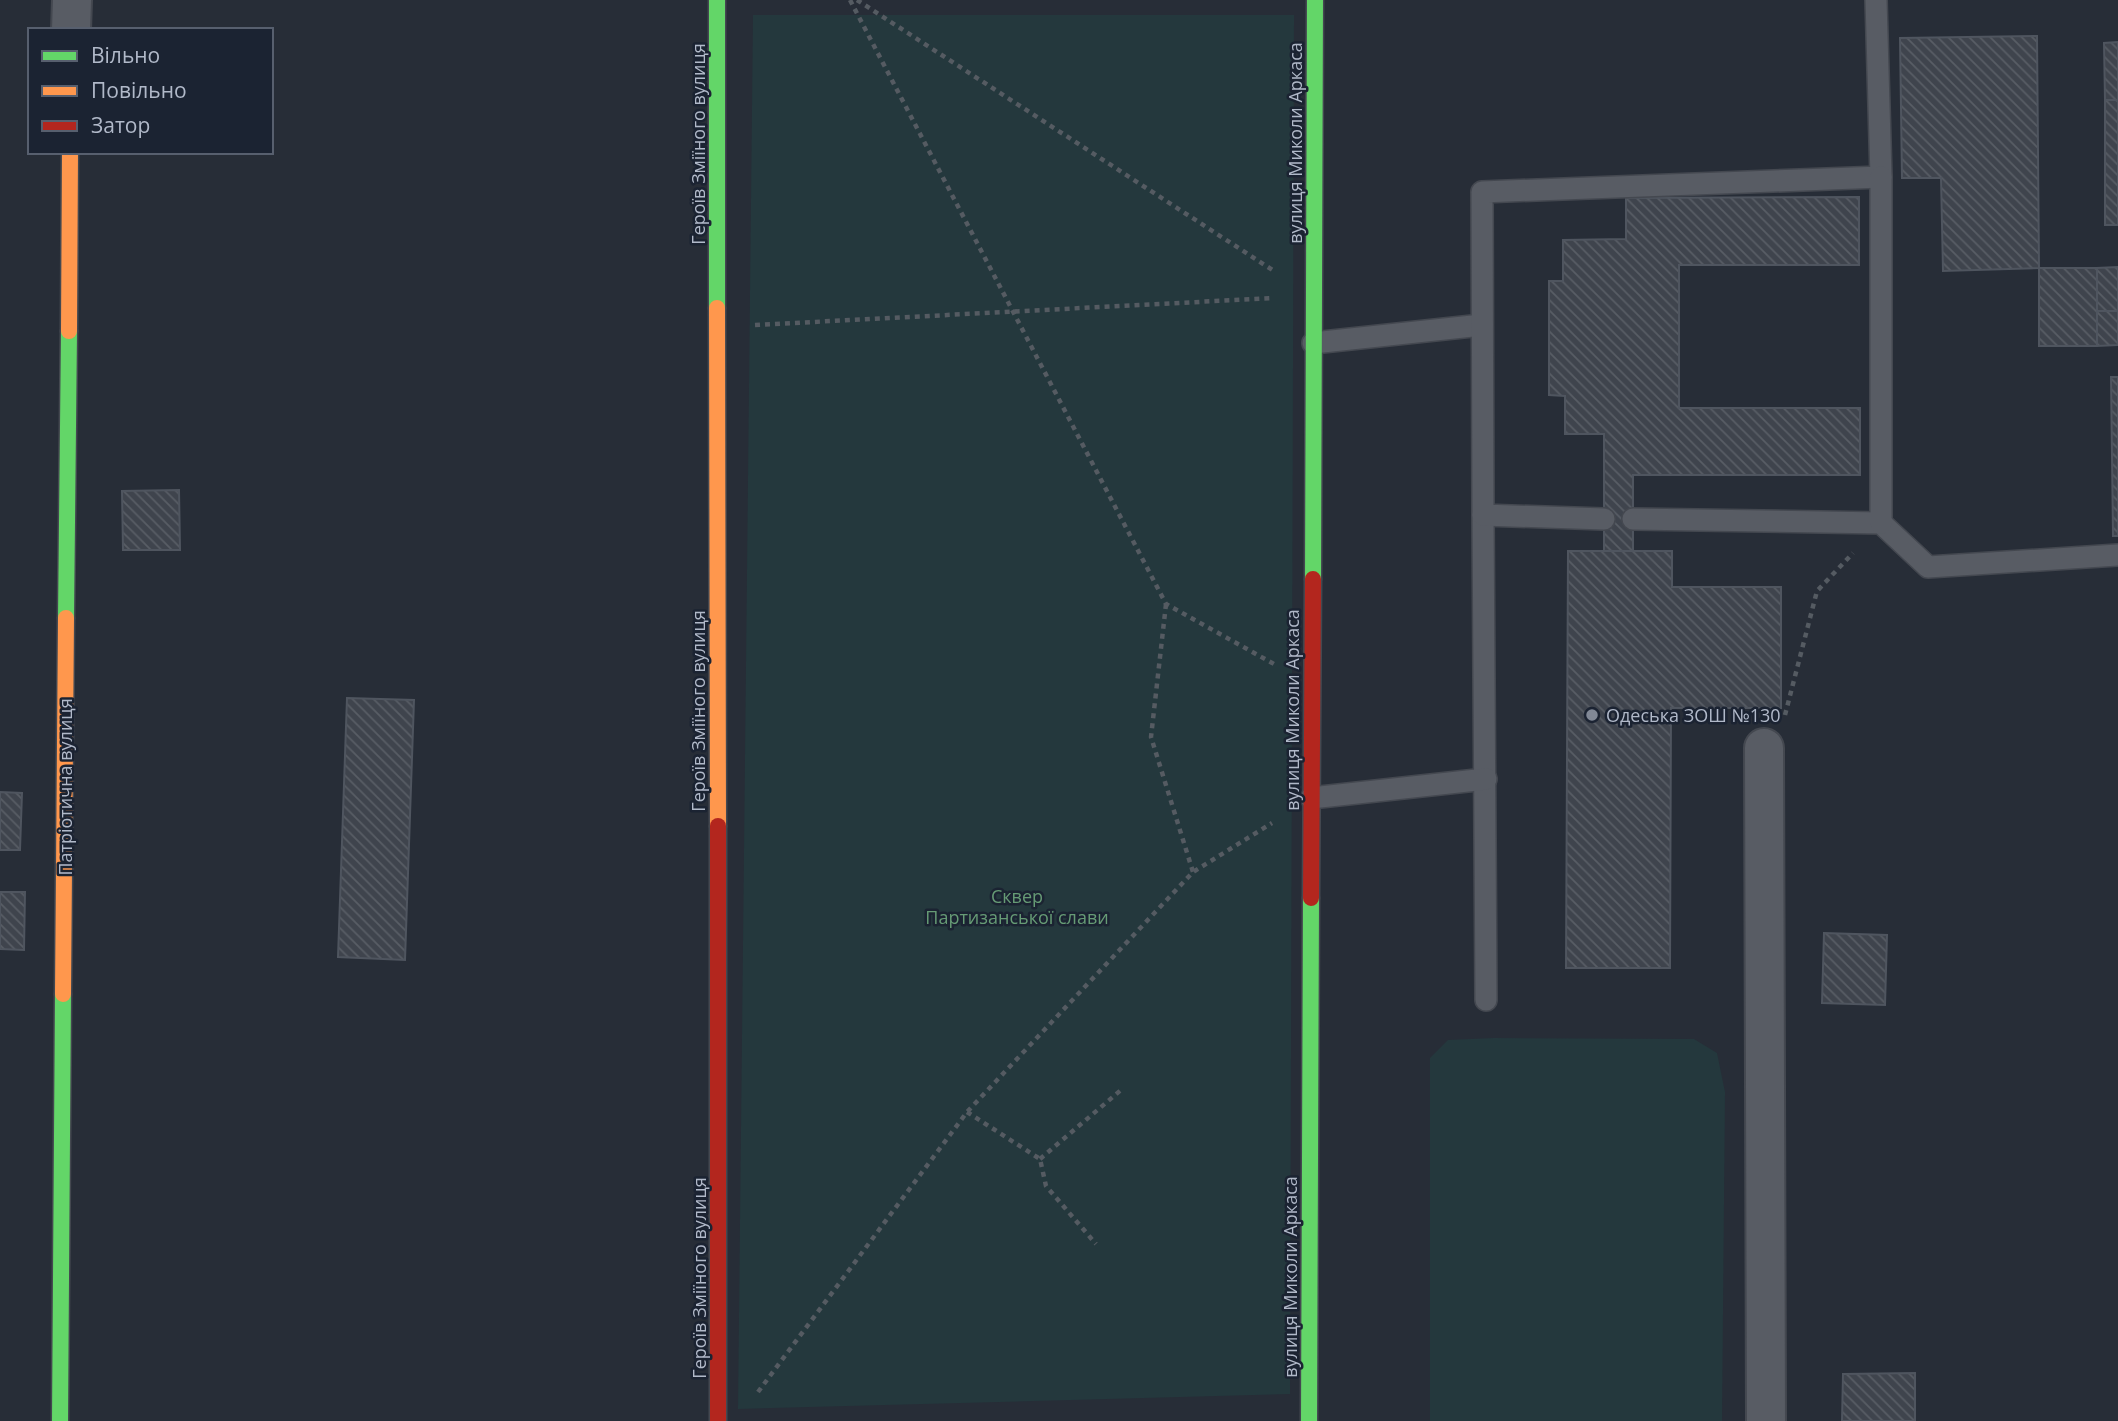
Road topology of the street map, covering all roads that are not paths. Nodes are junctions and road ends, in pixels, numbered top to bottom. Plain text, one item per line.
1 (72, 0) edge
2 (717, 0) edge
3 (1314, 0) edge
4 (1876, 0) edge
5 (71, 28) edge
6 (70, 154) edge
7 (1881, 177) junction
8 (1482, 325) junction
9 (1313, 343) junction
10 (1483, 515) junction
11 (1604, 519) dead end
12 (1633, 519) dead end
13 (1881, 523) junction
14 (2118, 555) edge
15 (1765, 748) road end
16 (1486, 779) junction
17 (1311, 799) junction
18 (1486, 1000) dead end
19 (60, 1421) edge
20 (718, 1421) edge
21 (1309, 1421) edge
22 (1766, 1421) edge

1 - 5 street
2 - 20 street, Героїв Зміїного вулиця
3 - 9 street, вулиця Миколи Аркаса
4 - 7 lane
6 - 19 street, Патріотична вулиця
7 - 8 lane
7 - 13 lane
8 - 9 lane
8 - 10 lane
9 - 17 street, вулиця Миколи Аркаса
10 - 11 lane
10 - 16 lane
12 - 13 lane
13 - 14 lane
15 - 22 street
16 - 17 lane
16 - 18 lane
17 - 21 street, вулиця Миколи Аркаса

